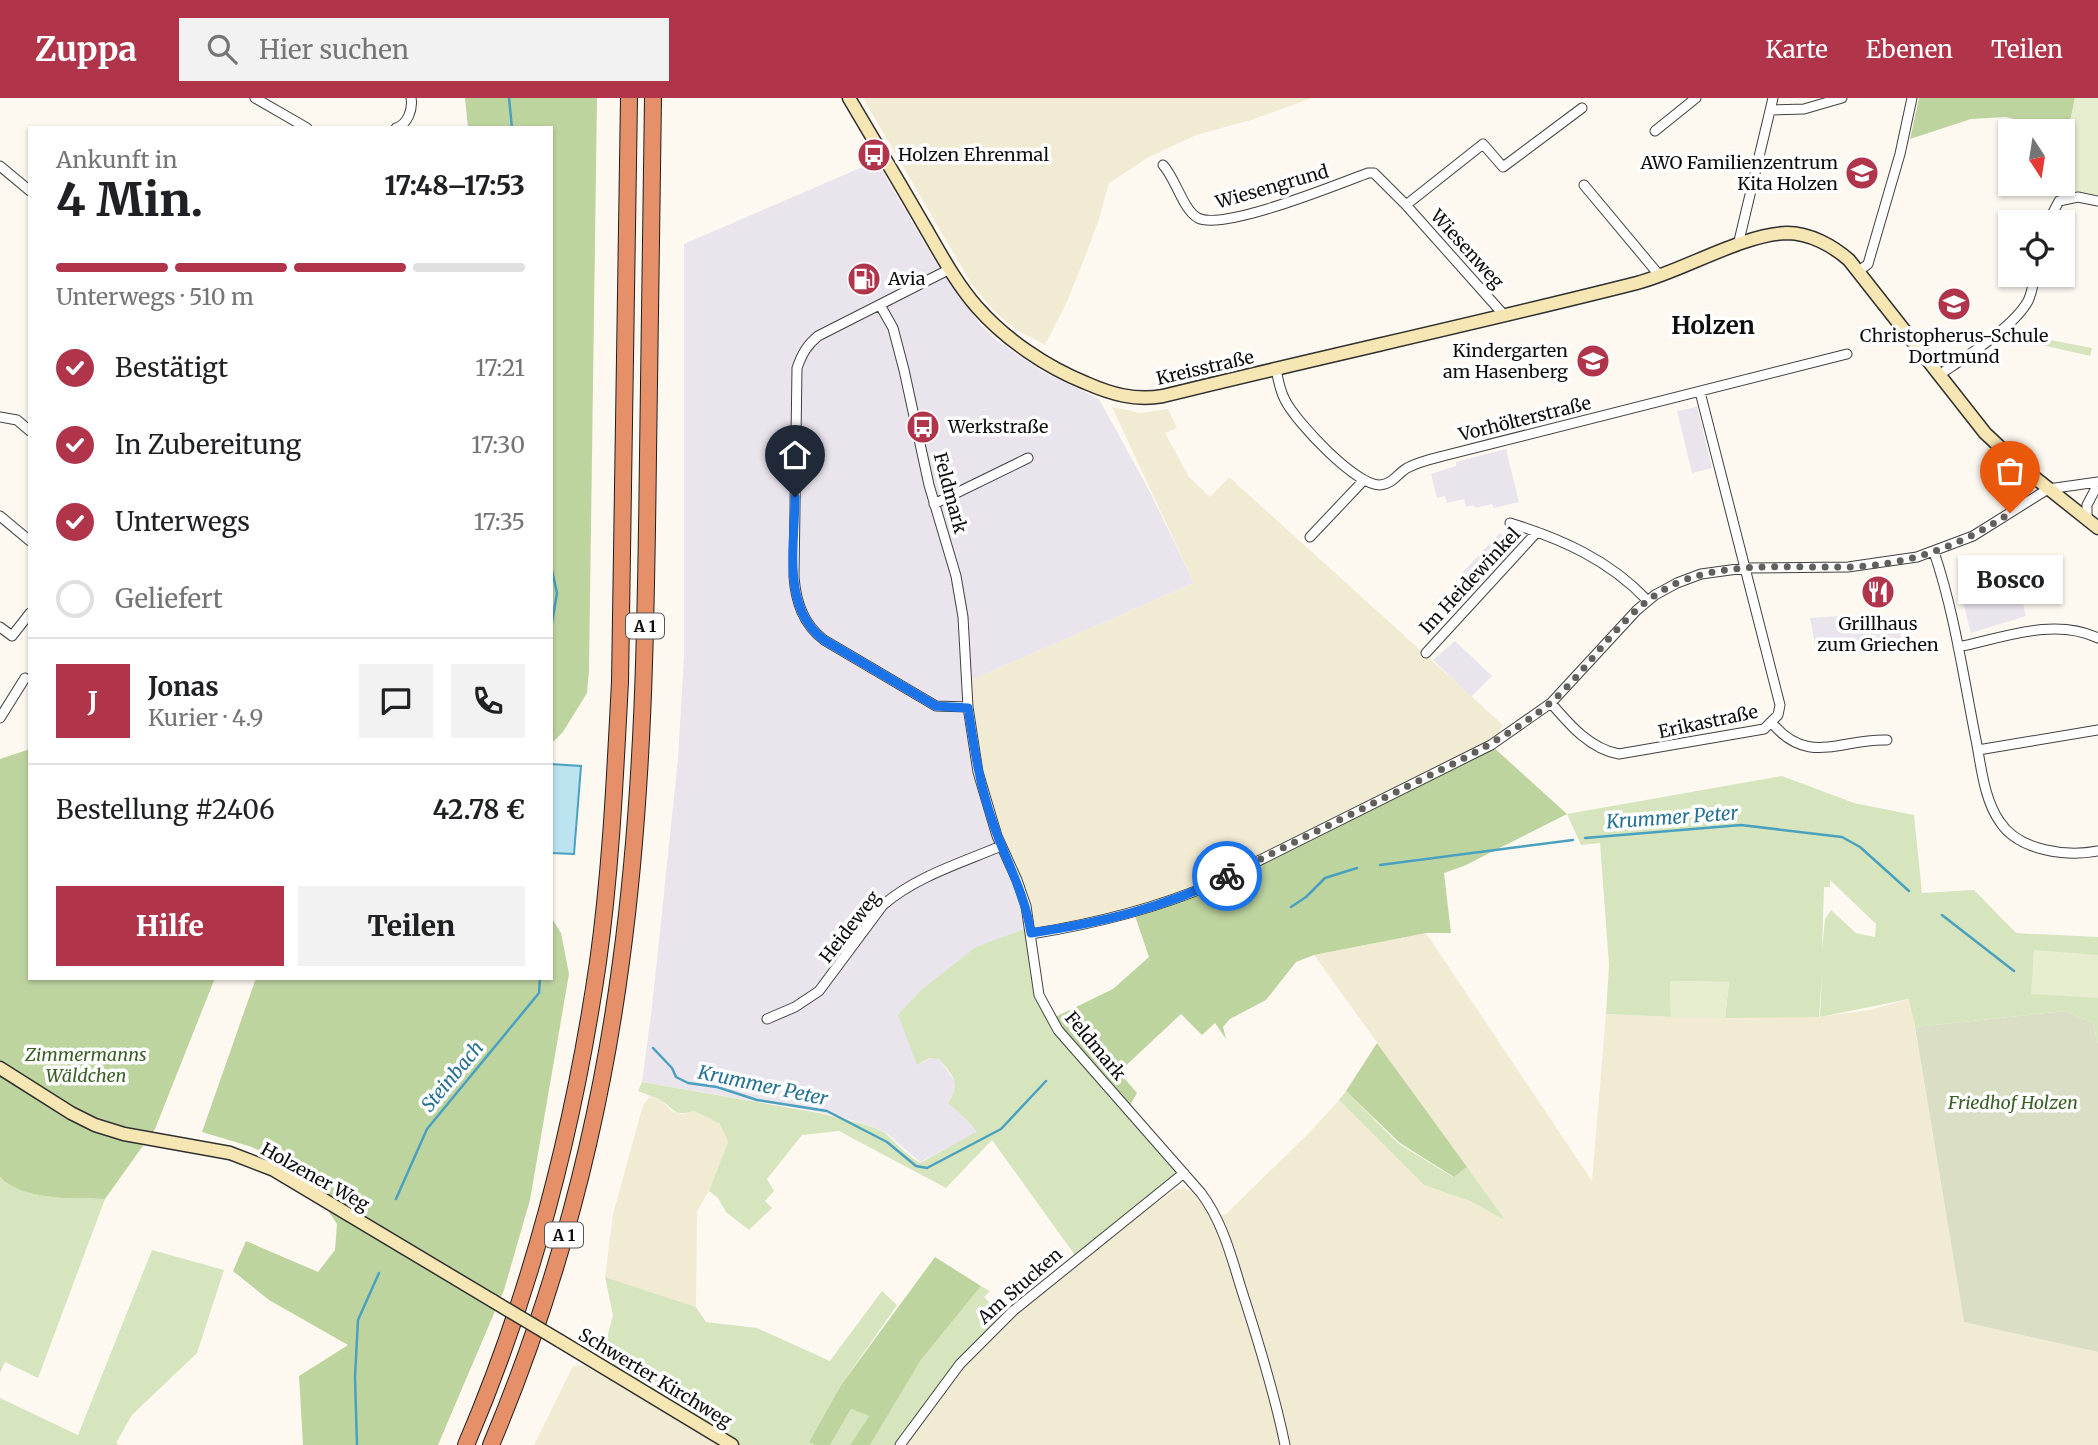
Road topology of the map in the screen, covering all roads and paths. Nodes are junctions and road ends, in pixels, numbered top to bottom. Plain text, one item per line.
1 (255, 98) edge
2 (411, 98) edge
3 (629, 98) edge
4 (653, 98) edge
5 (849, 98) edge
6 (1696, 98) edge
7 (1773, 98) edge
8 (1842, 98) edge
9 (1912, 98) edge
10 (1582, 108) dead end
11 (1770, 110) junction
12 (304, 126) edge
13 (401, 126) edge
14 (1654, 131) dead end
15 (1163, 165) dead end
16 (0, 166) edge
17 (1584, 185) dead end
18 (28, 189) edge
19 (2098, 201) edge
20 (1406, 205) junction
21 (2054, 210) edge
22 (1738, 245) junction
23 (950, 269) junction
24 (1859, 271) junction
25 (1660, 276) junction
26 (2032, 287) edge
27 (880, 305) junction
28 (1504, 315) junction
29 (1847, 354) dead end
30 (1276, 369) junction
31 (1939, 375) junction
32 (1700, 392) junction
33 (0, 417) edge
34 (28, 429) edge
35 (1028, 457) dead end
36 (1363, 481) junction
37 (2098, 483) edge
38 (2048, 489) junction
39 (934, 504) junction
40 (0, 516) edge
41 (2087, 519) junction
42 (1510, 523) dead end
43 (28, 526) edge
44 (2098, 528) edge
45 (1537, 532) junction
46 (21, 533) junction
47 (1310, 537) dead end
48 (28, 539) edge
49 (1934, 552) junction
50 (1745, 568) junction
51 (1647, 600) junction
52 (28, 616) edge
53 (0, 626) edge
54 (2098, 638) edge
55 (1958, 647) junction
56 (1426, 653) dead end
57 (25, 678) dead end
58 (1551, 703) junction
59 (968, 708) junction
60 (0, 718) edge
61 (1772, 723) junction
62 (2098, 730) edge
63 (1888, 740) dead end
64 (1978, 750) junction
65 (1001, 846) junction
66 (2098, 851) edge
67 (1031, 933) junction
68 (767, 1019) dead end
69 (0, 1068) edge
70 (1184, 1173) junction
71 (560, 1341) joint
72 (466, 1445) edge
73 (491, 1445) edge
74 (732, 1445) edge
75 (900, 1445) edge
76 (1285, 1445) edge

1 - 12 street
2 - 13 street
3 - 72 highway, A 1
4 - 73 highway, A 1
5 - 23 main road, Kreisstraße
6 - 14 street
7 - 11 street
8 - 11 street
9 - 24 street
10 - 20 street
11 - 22 street
15 - 20 street, Wiesengrund
16 - 18 street
17 - 25 street
19 - 21 street
20 - 28 street, Wiesenweg
22 - 24 main road, Kreisstraße
22 - 25 main road, Kreisstraße
23 - 27 street
23 - 30 main road, Kreisstraße
24 - 31 main road, Kreisstraße
25 - 28 main road, Kreisstraße
26 - 31 street
27 - 39 street, Feldmark
27 - 59 street
28 - 30 main road, Kreisstraße
29 - 32 street, Vorhölterstraße
30 - 36 street
31 - 38 main road, Kreisstraße
32 - 36 street, Vorhölterstraße
32 - 50 street
33 - 34 street
35 - 39 street
36 - 47 street
37 - 38 street
37 - 41 street
38 - 41 main road, Kreisstraße
38 - 49 street
39 - 59 street, Feldmark
40 - 46 street
41 - 44 main road, Kreisstraße
42 - 45 street
43 - 46 street
45 - 51 street
45 - 56 street, Im Heidewinkel
46 - 48 street
49 - 50 street
49 - 55 street
50 - 51 street
50 - 61 street, Erikastraße
51 - 58 street
52 - 53 street
54 - 55 street
55 - 64 street
57 - 60 street
58 - 61 street, Erikastraße
58 - 67 street
59 - 65 street, Feldmark
61 - 63 street
62 - 64 street
64 - 66 street
65 - 67 street, Feldmark
65 - 68 street, Heideweg
67 - 70 street, Feldmark
69 - 71 main road, Holzener Weg, bridge
70 - 75 street, Am Stucken
70 - 76 street, Feldmark
71 - 74 main road, Schwerter Kirchweg

